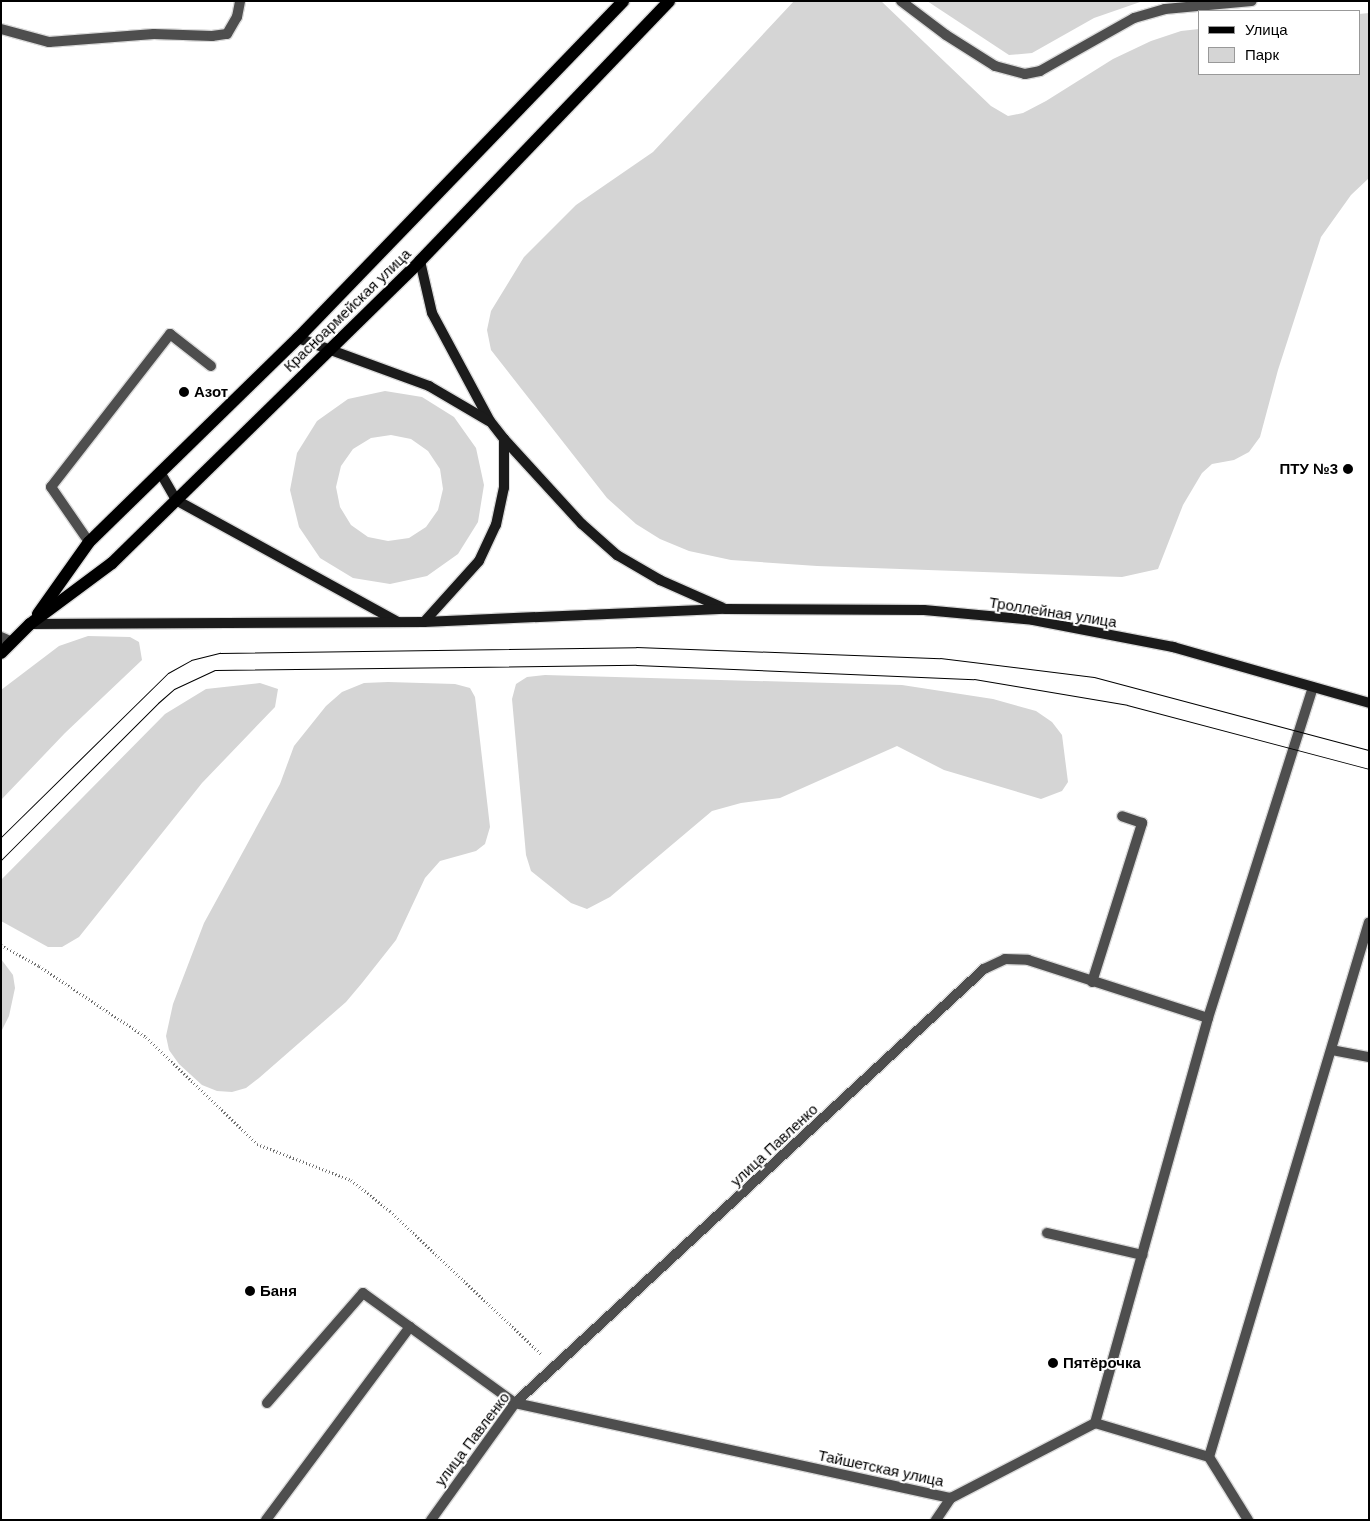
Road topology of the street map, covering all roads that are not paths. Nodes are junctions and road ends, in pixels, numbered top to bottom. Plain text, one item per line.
1 (240, 1) edge
2 (623, 1) edge
3 (669, 1) edge
4 (901, 1) edge
5 (1252, 1) edge
6 (1, 29) edge
7 (420, 261) junction
8 (298, 338) junction
9 (330, 350) junction
10 (211, 366) dead end
11 (490, 421) junction
12 (504, 439) junction
13 (160, 472) junction
14 (176, 500) junction
15 (89, 542) junction
16 (725, 609) junction
17 (424, 622) junction
18 (399, 623) junction
19 (30, 624) junction
20 (7, 640) edge
21 (1, 653) edge
22 (1313, 687) junction
23 (1369, 703) edge
24 (1122, 816) dead end
25 (1369, 922) edge
26 (1092, 982) junction
27 (1208, 1018) junction
28 (1332, 1050) junction
29 (1369, 1057) edge
30 (1047, 1233) dead end
31 (1142, 1255) junction
32 (410, 1327) junction
33 (267, 1403) dead end
34 (515, 1403) junction
35 (1095, 1423) junction
36 (1209, 1457) junction
37 (950, 1498) junction
38 (266, 1520) edge
39 (431, 1520) edge
40 (936, 1520) edge
41 (1248, 1520) edge

1 - 6 street
2 - 8 main road, Красноармейская улица
3 - 7 main road, Красноармейская улица
4 - 5 street
7 - 9 main road, Красноармейская улица
7 - 11 street
8 - 9 street
8 - 13 main road, Красноармейская улица
9 - 11 street
9 - 14 main road, Красноармейская улица
10 - 15 street
11 - 12 street
12 - 16 street
12 - 17 street
13 - 14 street
13 - 15 main road, Красноармейская улица
14 - 18 street
14 - 19 main road, Красноармейская улица
15 - 19 main road, Красноармейская улица
16 - 17 street, Троллейная улица
16 - 22 street, Троллейная улица
17 - 18 street, Троллейная улица
18 - 19 street, Троллейная улица
19 - 20 main road
20 - 21 main road
22 - 23 street, Троллейная улица
22 - 27 street
24 - 26 street
25 - 28 street
26 - 27 street, улица Павленко
26 - 34 street, улица Павленко
27 - 31 street
28 - 29 street
28 - 36 street
30 - 31 street
31 - 35 street
32 - 33 street
32 - 34 street
32 - 38 street
34 - 37 street, Тайшетская улица
34 - 39 street, улица Павленко
35 - 36 street
35 - 37 street, Тайшетская улица
36 - 41 street
37 - 40 street

